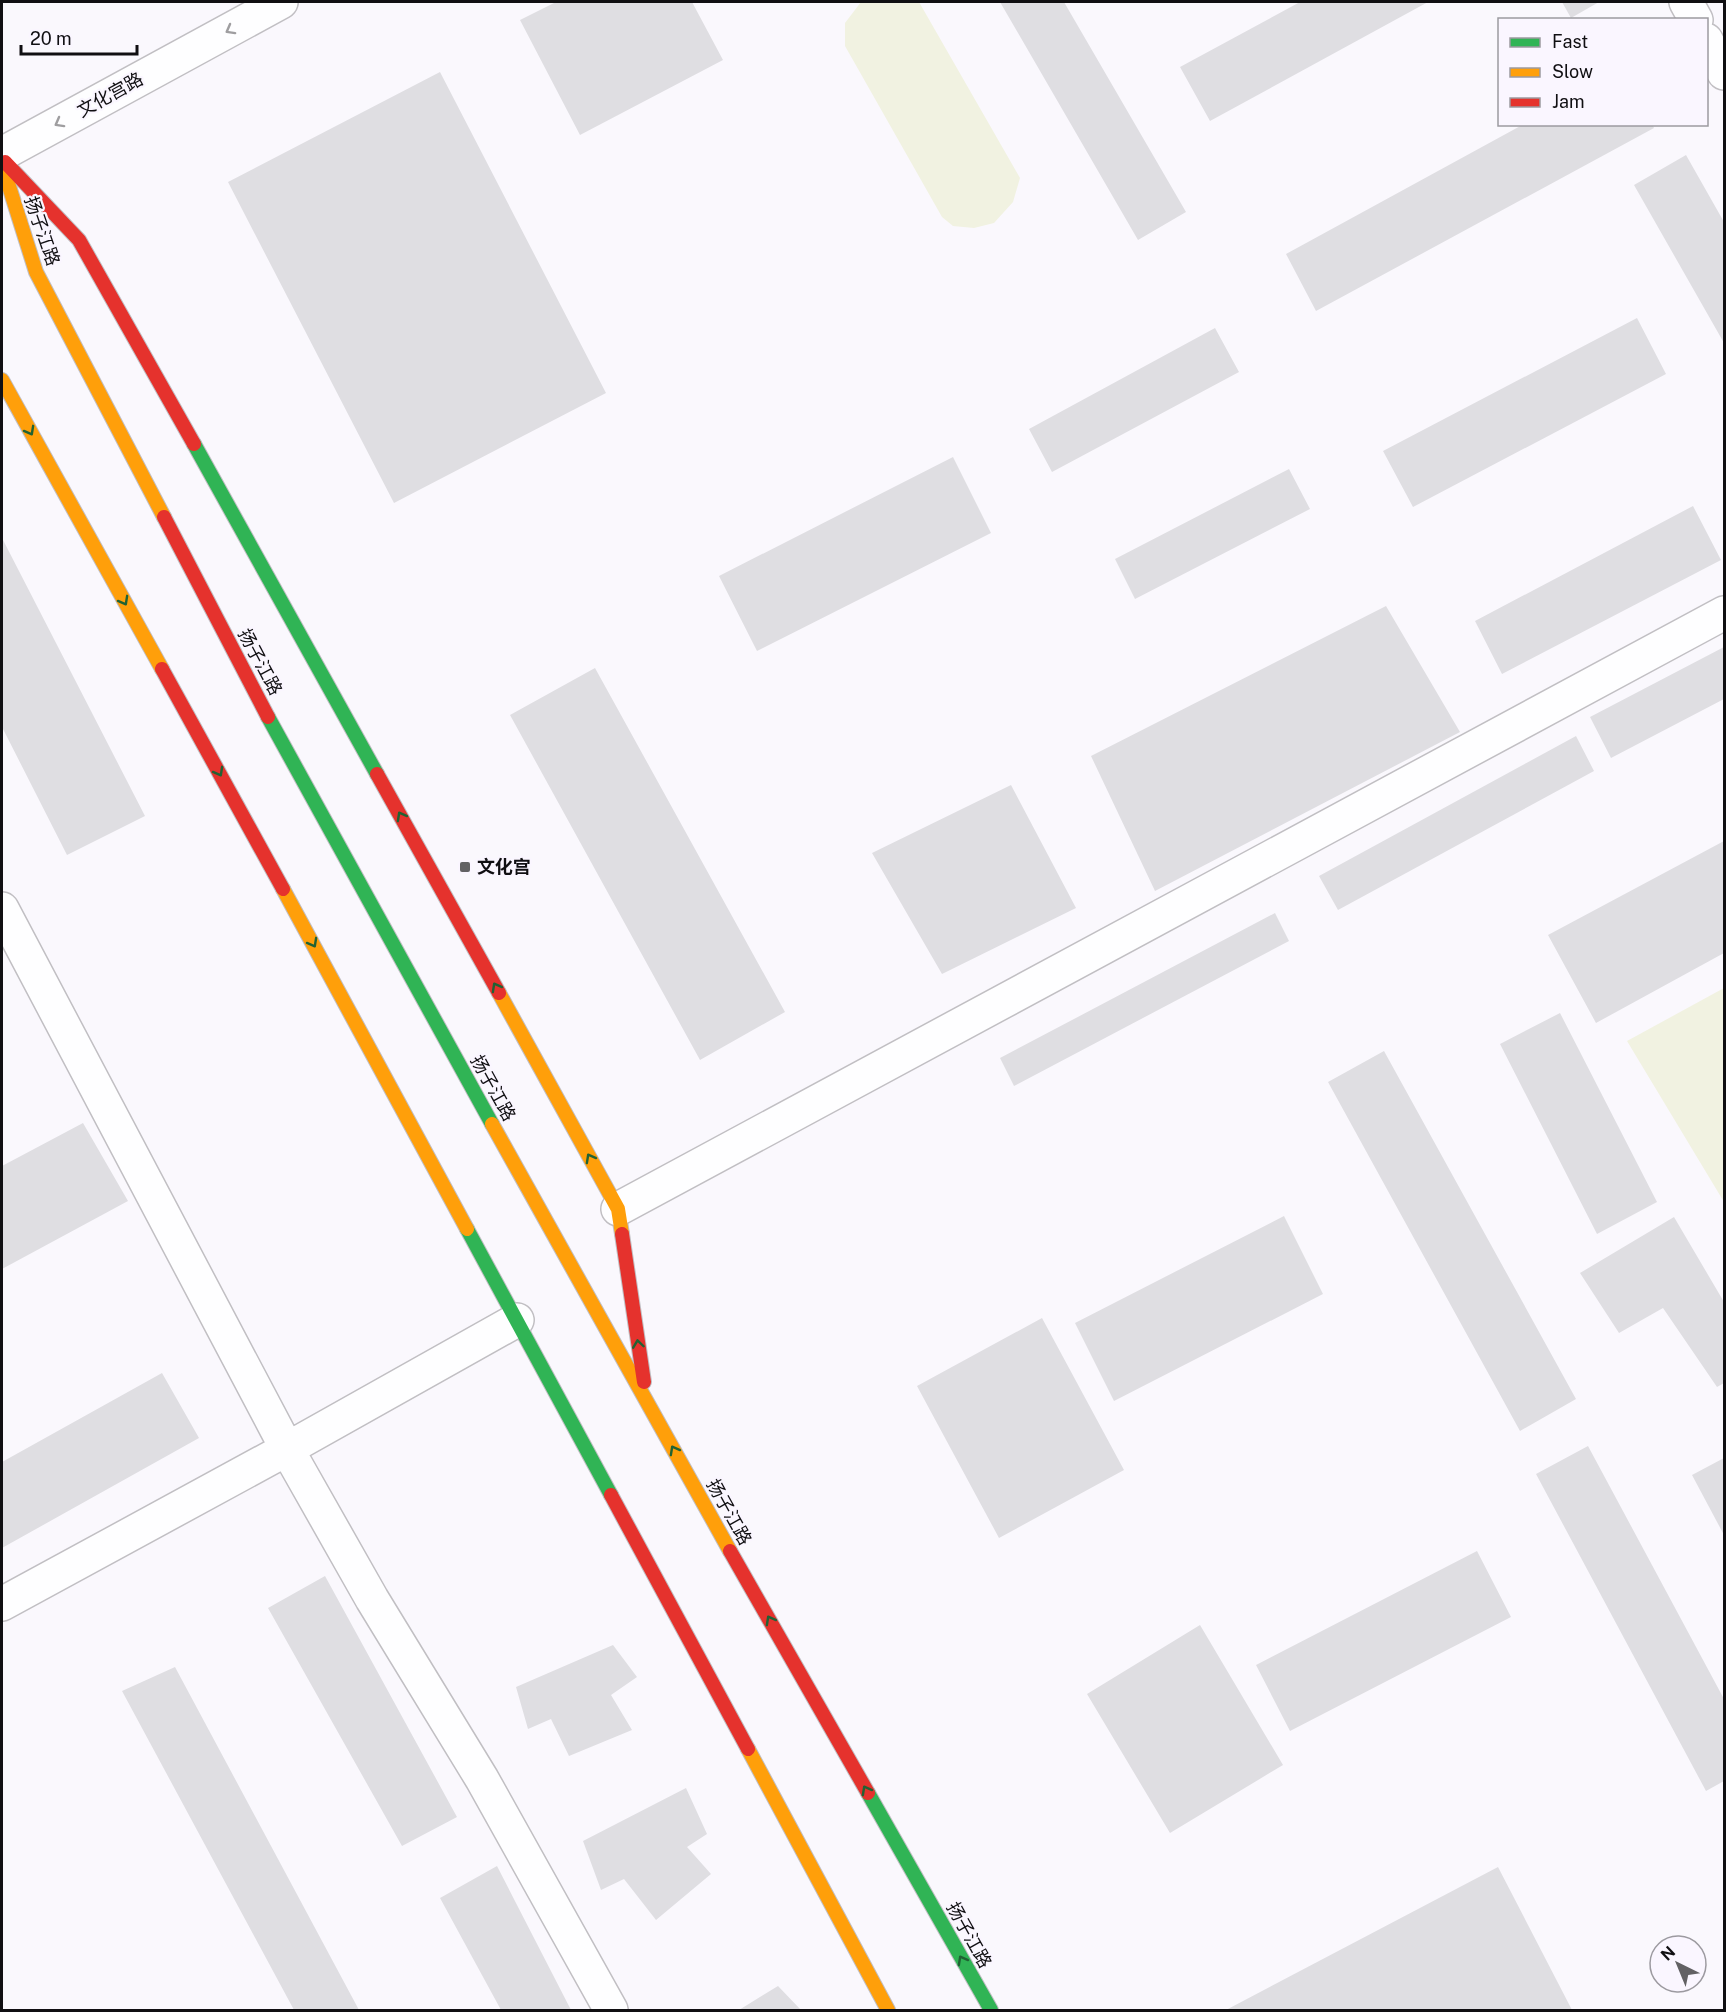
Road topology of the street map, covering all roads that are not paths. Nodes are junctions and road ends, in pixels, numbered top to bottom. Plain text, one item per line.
1 (281, 2) edge
2 (1686, 2) edge
3 (1695, 18) edge
4 (1708, 41) edge
5 (1725, 73) edge
6 (2, 156) edge
7 (2, 165) edge
8 (2, 380) edge
9 (1725, 613) edge
10 (2, 909) edge
11 (618, 1209) junction
12 (518, 1320) junction
13 (646, 1402) junction
14 (287, 1449) junction
15 (2, 1604) edge
16 (611, 2010) edge
17 (888, 2010) edge
18 (991, 2010) edge

1 -> 6 street, 文化宫路
2 - 3 street
4 - 5 street
11 -> 6 main road
7 - 13 main road, 扬子江路
8 -> 12 main road
9 - 11 street
10 - 14 street
13 -> 11 main road
12 - 14 street
12 - 17 main road
18 -> 13 main road, 扬子江路
14 - 15 street
14 - 16 street

